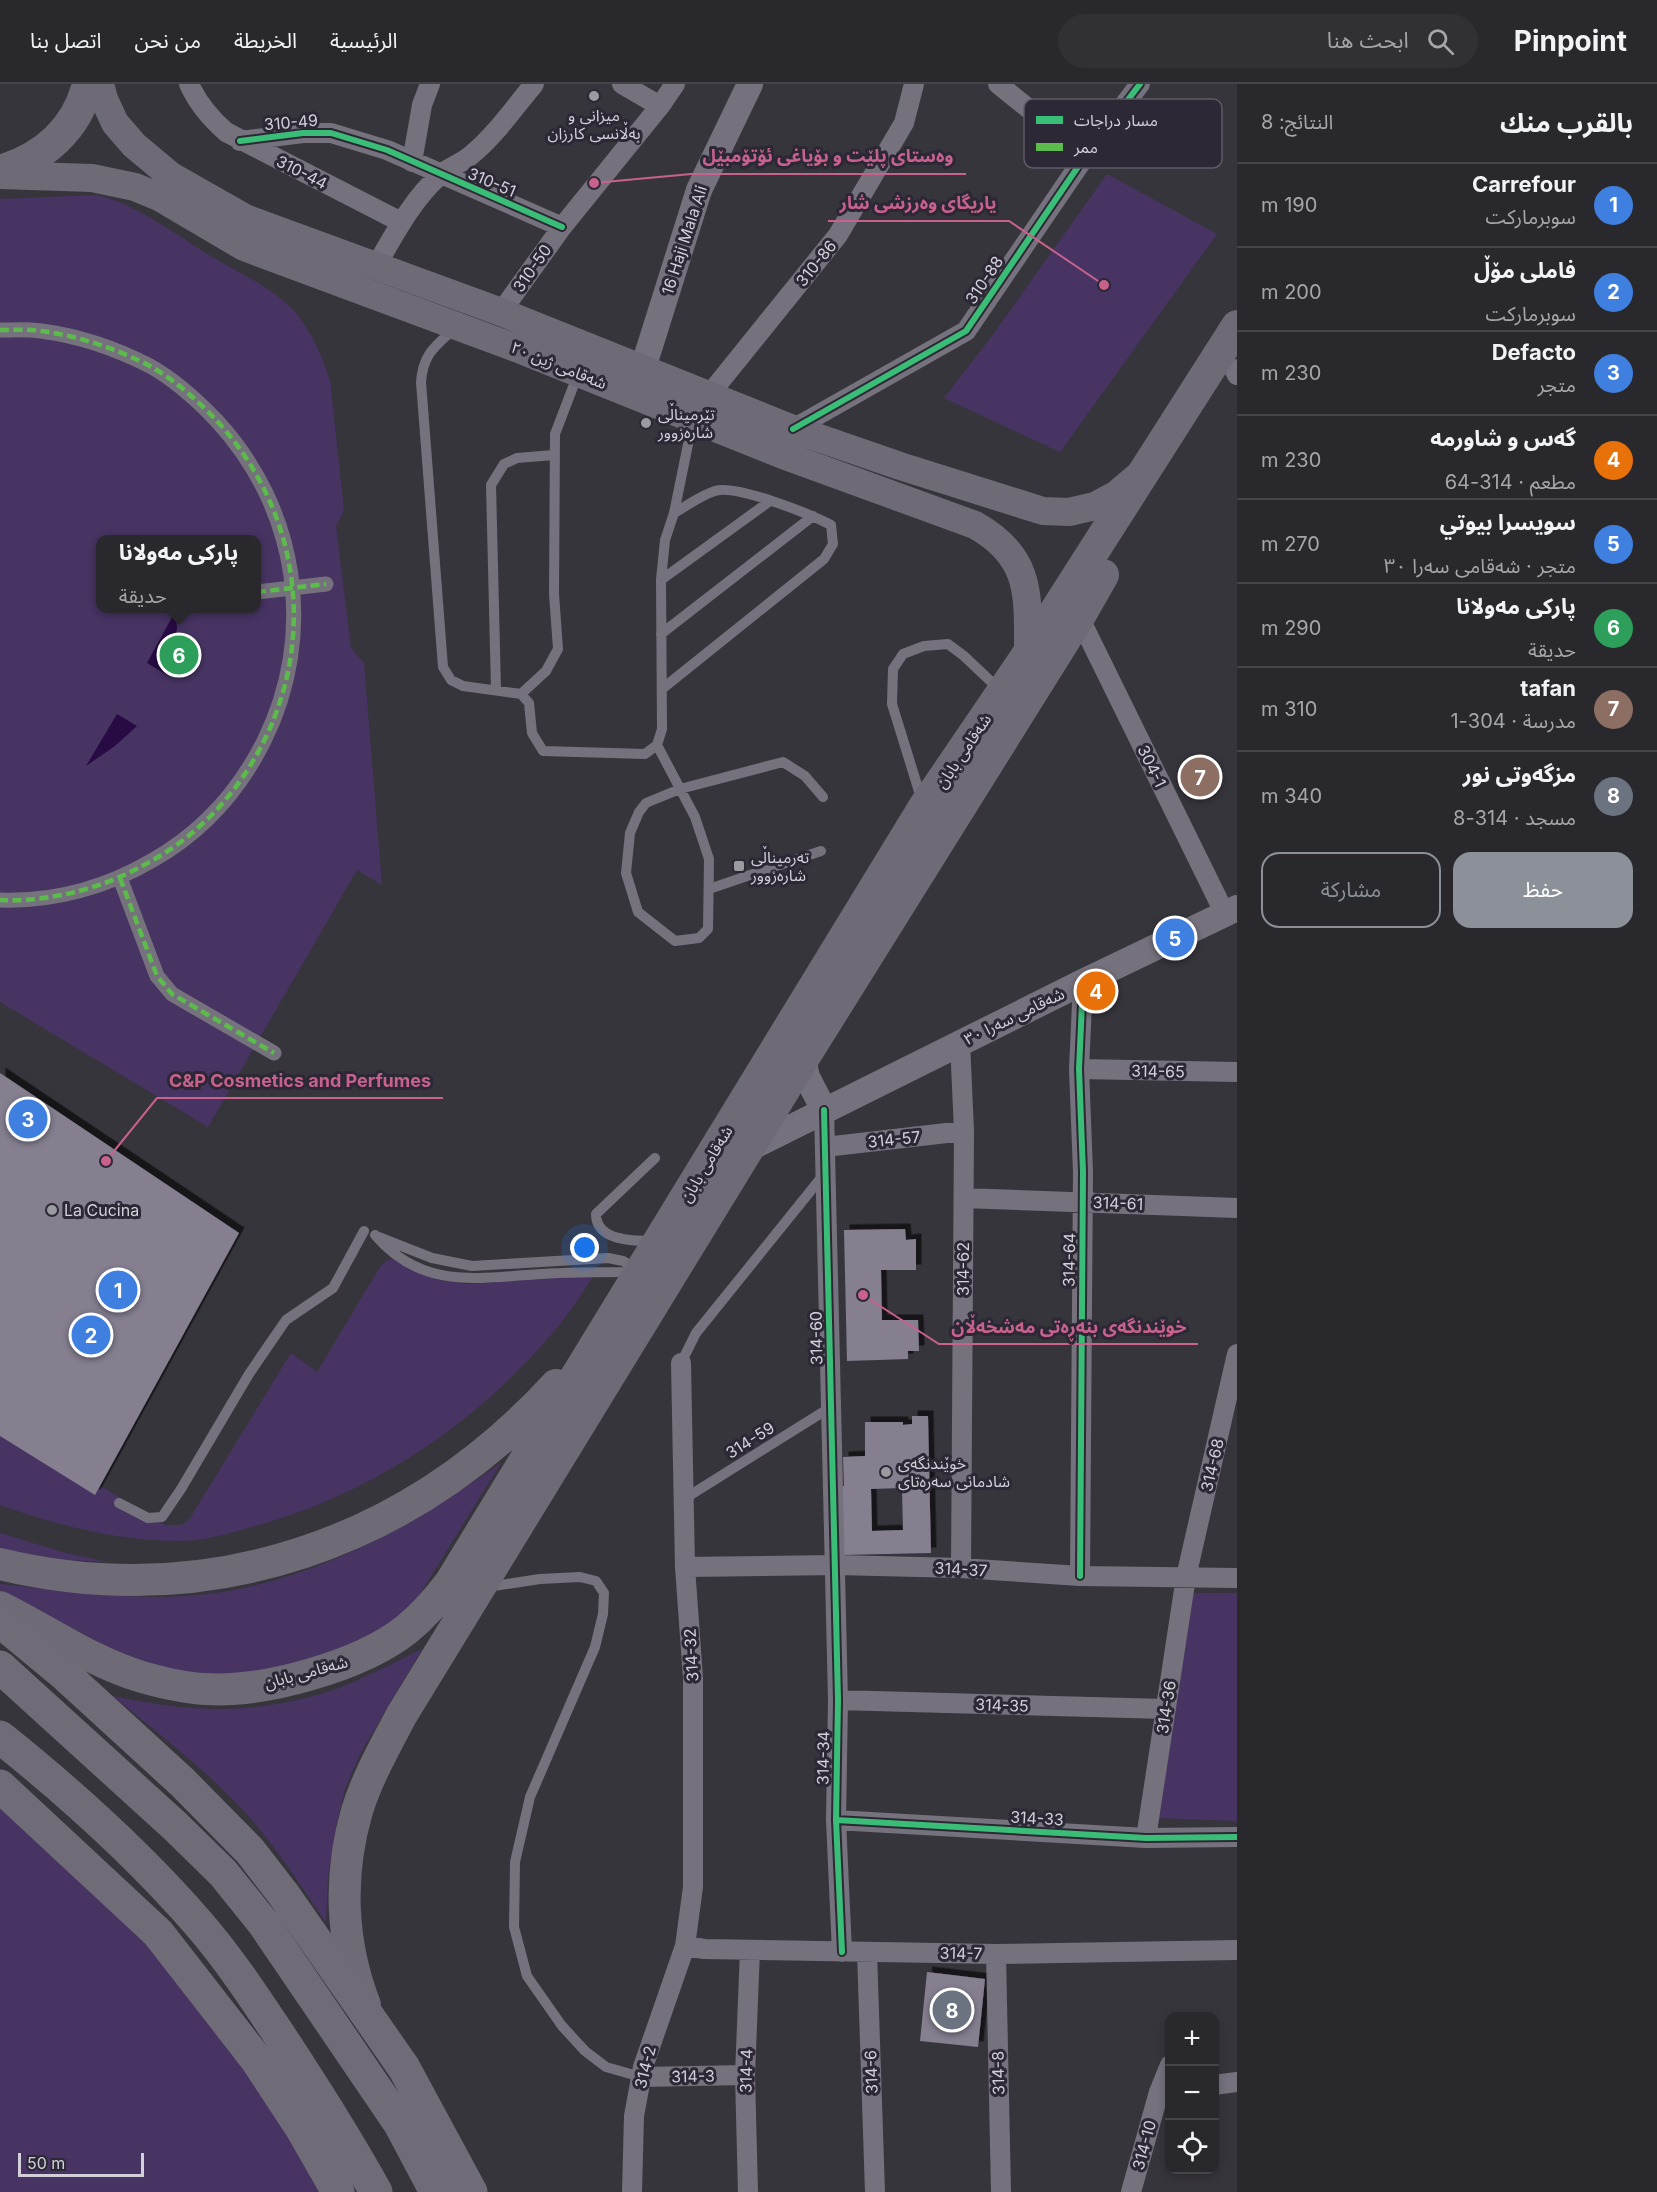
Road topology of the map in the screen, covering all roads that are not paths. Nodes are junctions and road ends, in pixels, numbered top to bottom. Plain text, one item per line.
1 (88, 84) edge
2 (100, 84) edge
3 (189, 84) edge
4 (430, 84) edge
5 (534, 84) edge
6 (622, 84) edge
7 (675, 84) edge
8 (750, 84) edge
9 (914, 84) edge
10 (998, 84) edge
11 (1140, 84) edge
12 (1129, 99) edge
13 (1024, 105) edge
14 (660, 106) junction
15 (240, 141) junction
16 (412, 162) junction
17 (1077, 168) edge
18 (0, 173) edge
19 (440, 174) junction
20 (401, 222) junction
21 (562, 226) junction
22 (376, 266) junction
23 (501, 312) junction
24 (458, 325) junction
25 (1237, 326) edge
26 (0, 330) edge
27 (643, 368) junction
28 (1236, 370) edge
29 (578, 374) junction
30 (709, 395) junction
31 (693, 418) junction
32 (793, 429) junction
33 (554, 454) junction
34 (1151, 463) junction
35 (900, 466) junction
36 (888, 494) junction
37 (770, 501) junction
38 (674, 513) junction
39 (813, 516) junction
40 (661, 580) junction
41 (326, 584) dead end
42 (292, 588) junction
43 (261, 592) edge
44 (1079, 617) junction
45 (661, 634) junction
46 (1028, 654) junction
47 (662, 689) junction
48 (496, 690) junction
49 (1002, 693) junction
50 (521, 694) junction
51 (657, 745) junction
52 (680, 789) junction
53 (823, 797) dead end
54 (924, 807) junction
55 (821, 851) dead end
56 (120, 878) junction
57 (709, 889) junction
58 (0, 900) edge
59 (1231, 911) edge
60 (1083, 982) junction
61 (960, 1042) junction
62 (274, 1053) dead end
63 (803, 1059) junction
64 (1079, 1069) junction
65 (1237, 1072) edge
66 (824, 1110) junction
67 (964, 1131) junction
68 (825, 1147) junction
69 (750, 1148) junction
70 (655, 1158) dead end
71 (825, 1173) junction
72 (964, 1198) junction
73 (1083, 1201) junction
74 (1237, 1208) edge
75 (364, 1231) dead end
76 (660, 1261) junction
77 (618, 1310) junction
78 (1237, 1354) edge
79 (681, 1363) joint
80 (831, 1407) junction
81 (684, 1499) junction
82 (119, 1503) dead end
83 (0, 1563) edge
84 (836, 1565) junction
85 (685, 1567) junction
86 (960, 1568) junction
87 (1080, 1576) junction
88 (1186, 1576) junction
89 (1237, 1578) edge
90 (481, 1588) junction
91 (0, 1606) edge
92 (0, 1621) edge
93 (0, 1667) edge
94 (838, 1700) junction
95 (1166, 1709) junction
96 (0, 1737) edge
97 (0, 1786) edge
98 (836, 1820) junction
99 (1146, 1838) junction
100 (1237, 1838) edge
101 (685, 1946) junction
102 (750, 1950) junction
103 (1237, 1950) edge
104 (842, 1952) junction
105 (867, 1952) junction
106 (996, 1954) junction
107 (371, 2020) junction
108 (1170, 2066) edge
109 (404, 2068) junction
110 (745, 2075) junction
111 (641, 2077) junction
112 (1237, 2082) edge
113 (1219, 2084) edge
114 (1164, 2091) edge
115 (338, 2192) edge
116 (376, 2192) edge
117 (436, 2192) edge
118 (471, 2192) edge
119 (494, 2192) edge
120 (632, 2192) edge
121 (748, 2192) edge
122 (875, 2192) edge
123 (1001, 2192) edge
124 (1131, 2192) edge

1 - 18 main road
2 - 22 main road, شەقامی ژین ٢٠
3 - 15 street, 310-44
4 - 16 street
5 - 19 street
6 - 14 street
7 - 14 street, 310-50
8 - 27 street, 16 Haji Mala Ali
9 - 30 street, 310-86
10 - 13 street
11 - 12 street, 310-88
14 - 21 street, 310-50
15 - 16 street, 310-49
15 - 20 street, 310-44
16 - 19 street, 310-51
17 - 32 street, 310-88
18 - 24 main road, شەقامی ژین ٢٠
19 - 20 street
19 - 21 street, 310-51
20 - 22 street
21 - 23 street, 310-50
22 - 23 main road, شەقامی ژین ٢٠
23 - 27 main road, شەقامی ژین ٢٠
24 - 29 main road, شەقامی ژین ٢٠
24 - 48 lane
25 - 34 main road, شەقامی بابان
26 - 42 street
27 - 30 main road, شەقامی ژین ٢٠
28 - 44 main road
29 - 31 main road, شەقامی ژین ٢٠
29 - 33 lane
30 - 32 main road, شەقامی ژین ٢٠
31 - 36 main road, شەقامی ژین ٢٠
31 - 38 lane
32 - 35 main road, شەقامی ژین ٢٠
33 - 48 lane
33 - 50 lane
34 - 35 main road, شەقامی ژین ٢٠
34 - 46 main road, شەقامی بابان
35 - 36 main road
36 - 46 main road, شەقامی ژین ٢٠
37 - 38 lane
37 - 39 lane
37 - 40 lane
38 - 40 lane
39 - 45 lane
39 - 47 lane
40 - 45 lane
41 - 42 street
42 - 43 street
42 - 56 street
44 - 59 street, 304-1
44 - 63 main road
45 - 47 lane
46 - 49 main road, شەقامی بابان
47 - 51 lane
48 - 50 lane
49 - 54 main road, شەقامی بابان
49 - 54 lane
50 - 51 lane
51 - 52 lane
52 - 53 lane
52 - 57 lane
52 - 57 lane
54 - 76 main road, شەقامی بابان
55 - 57 lane
56 - 58 street
56 - 62 street
59 - 60 street, شەقامی سەرا ٣٠
60 - 61 street, شەقامی سەرا ٣٠
60 - 64 street, 314-64
61 - 66 street, شەقامی سەرا ٣٠
61 - 67 street, 314-62
63 - 66 street
63 - 69 main road
64 - 65 street, 314-65
64 - 73 street, 314-64
66 - 68 street, 314-60
66 - 69 street, شەقامی سەرا ٣٠
67 - 68 street, 314-57
67 - 72 street, 314-62
68 - 71 street, 314-60
69 - 76 main road
70 - 76 lane
71 - 79 lane
71 - 80 street, 314-60
72 - 73 street, 314-61
72 - 86 street, 314-62
73 - 74 street, 314-61
73 - 87 street, 314-64
75 - 82 lane
76 - 76 lane
76 - 77 main road, شەقامی بابان
76 - 90 main road
77 - 83 main road
77 - 91 main road, شەقامی بابان
78 - 88 street, 314-68
79 - 81 street, 314-32
80 - 81 lane, 314-59
80 - 84 street, 314-60
81 - 85 street, 314-32
84 - 85 street, 314-37
84 - 86 street, 314-37
84 - 94 street, 314-34
85 - 101 street, 314-32
86 - 87 street, 314-37
87 - 88 street, 314-37
88 - 89 street, 314-37
88 - 95 street, 314-36
90 - 107 main road
90 - 111 lane
92 - 107 highway
93 - 117 highway
94 - 95 street, 314-35
94 - 98 street, 314-34
95 - 99 street, 314-36
96 - 116 highway
97 - 115 highway
98 - 99 street, 314-33
98 - 104 street, 314-34
99 - 100 street, 314-33
101 - 102 street, 314-7
101 - 111 street, 314-2
102 - 104 street, 314-7
102 - 110 street, 314-4
103 - 106 street, 314-7
104 - 105 street, 314-7
105 - 106 street, 314-7
105 - 122 street, 314-6
106 - 123 street, 314-8
107 - 109 highway
108 - 114 street, 314-10
109 - 118 highway
109 - 119 highway
110 - 111 street, 314-3
110 - 121 street, 314-4
111 - 120 street, 314-2
112 - 113 street
114 - 124 street, 314-10

